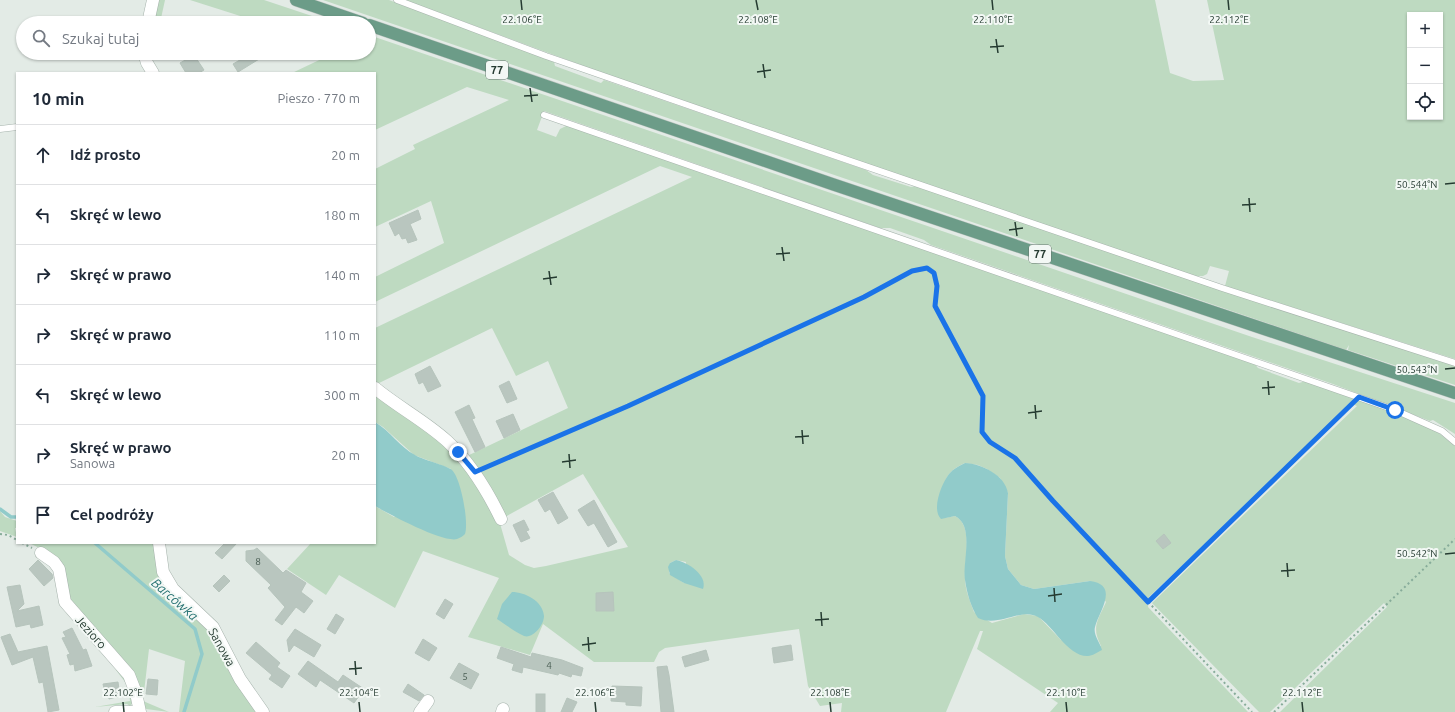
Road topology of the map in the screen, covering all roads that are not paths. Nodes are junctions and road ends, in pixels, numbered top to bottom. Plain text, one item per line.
1 (153, 0) edge
2 (296, 0) edge
3 (397, 0) edge
4 (150, 16) edge
5 (342, 16) edge
6 (376, 27) edge
7 (146, 60) edge
8 (151, 72) edge
9 (544, 114) dead end
10 (16, 127) edge
11 (0, 128) edge
12 (1455, 363) edge
13 (376, 389) edge
14 (1455, 393) edge
15 (1455, 442) edge
16 (501, 519) dead end
17 (160, 544) edge
18 (41, 553) dead end
19 (428, 701) dead end
20 (115, 712) edge
21 (136, 712) edge
22 (140, 712) edge
23 (263, 712) edge
24 (420, 712) edge

1 - 4 street
2 - 5 main road
3 - 12 lane
6 - 14 main road, 77
7 - 8 street
9 - 15 lane
10 - 11 lane
13 - 16 street
17 - 23 street, Sanowa
18 - 22 street, Jezioro
19 - 24 street
20 - 21 street

